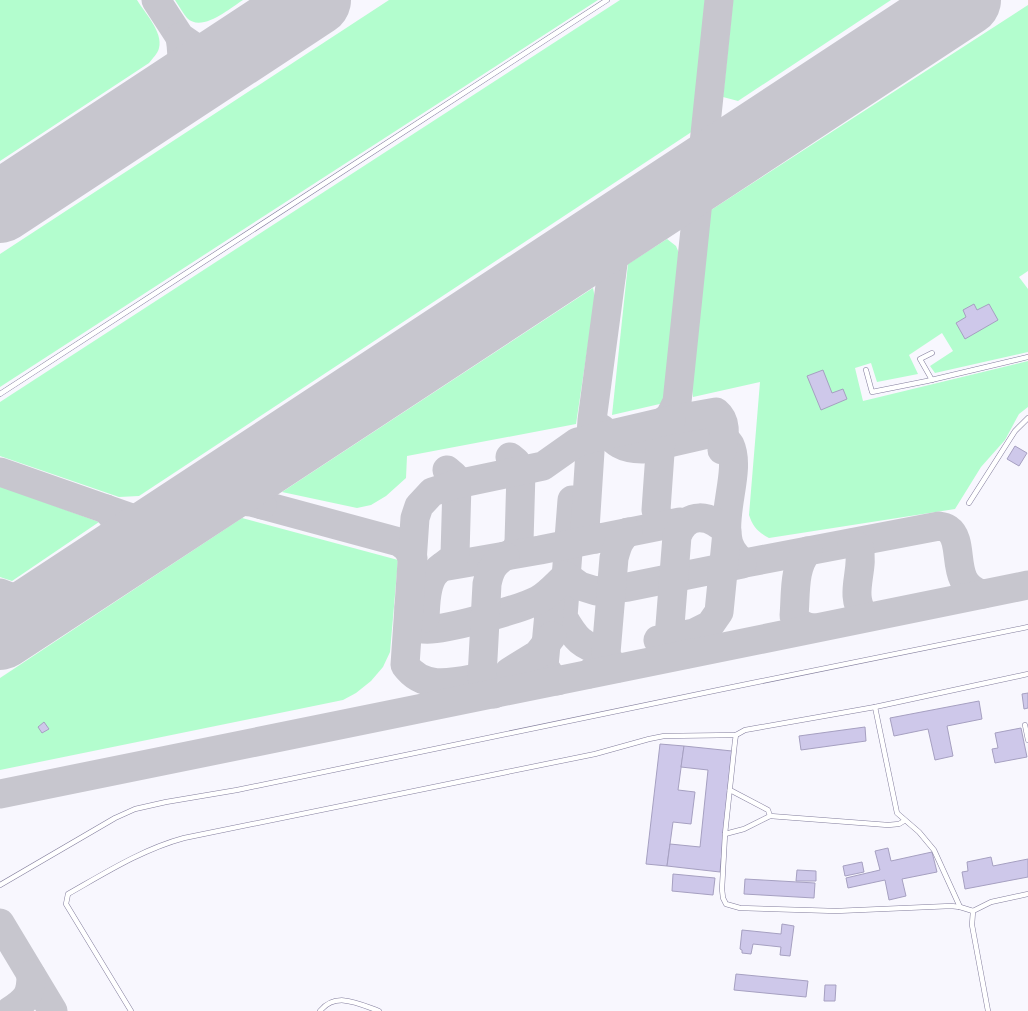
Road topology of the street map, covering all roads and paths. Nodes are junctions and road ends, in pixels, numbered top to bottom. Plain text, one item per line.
1 (607, 0) edge
2 (932, 353) dead end
3 (1028, 357) edge
4 (866, 370) dead end
5 (932, 380) junction
6 (0, 394) edge
7 (1028, 418) edge
8 (969, 503) dead end
9 (1028, 627) edge
10 (1028, 674) edge
11 (875, 707) junction
12 (1025, 725) dead end
13 (736, 734) junction
14 (1028, 740) edge
15 (730, 790) junction
16 (770, 816) junction
17 (904, 821) junction
18 (725, 834) junction
19 (0, 885) edge
20 (1028, 894) edge
21 (960, 907) junction
22 (973, 911) junction
23 (131, 1011) edge
24 (320, 1011) edge
25 (379, 1011) edge
26 (988, 1011) edge

1 - 6 lane
2 - 5 lane
3 - 5 lane
4 - 5 lane
7 - 8 lane
9 - 19 lane
10 - 11 lane
11 - 13 lane
11 - 17 lane
12 - 14 lane
13 - 15 lane
13 - 23 lane
15 - 16 lane
15 - 18 lane
16 - 17 lane
16 - 18 lane
17 - 21 lane
18 - 21 lane
20 - 22 lane
21 - 22 lane
22 - 26 lane
24 - 25 lane

